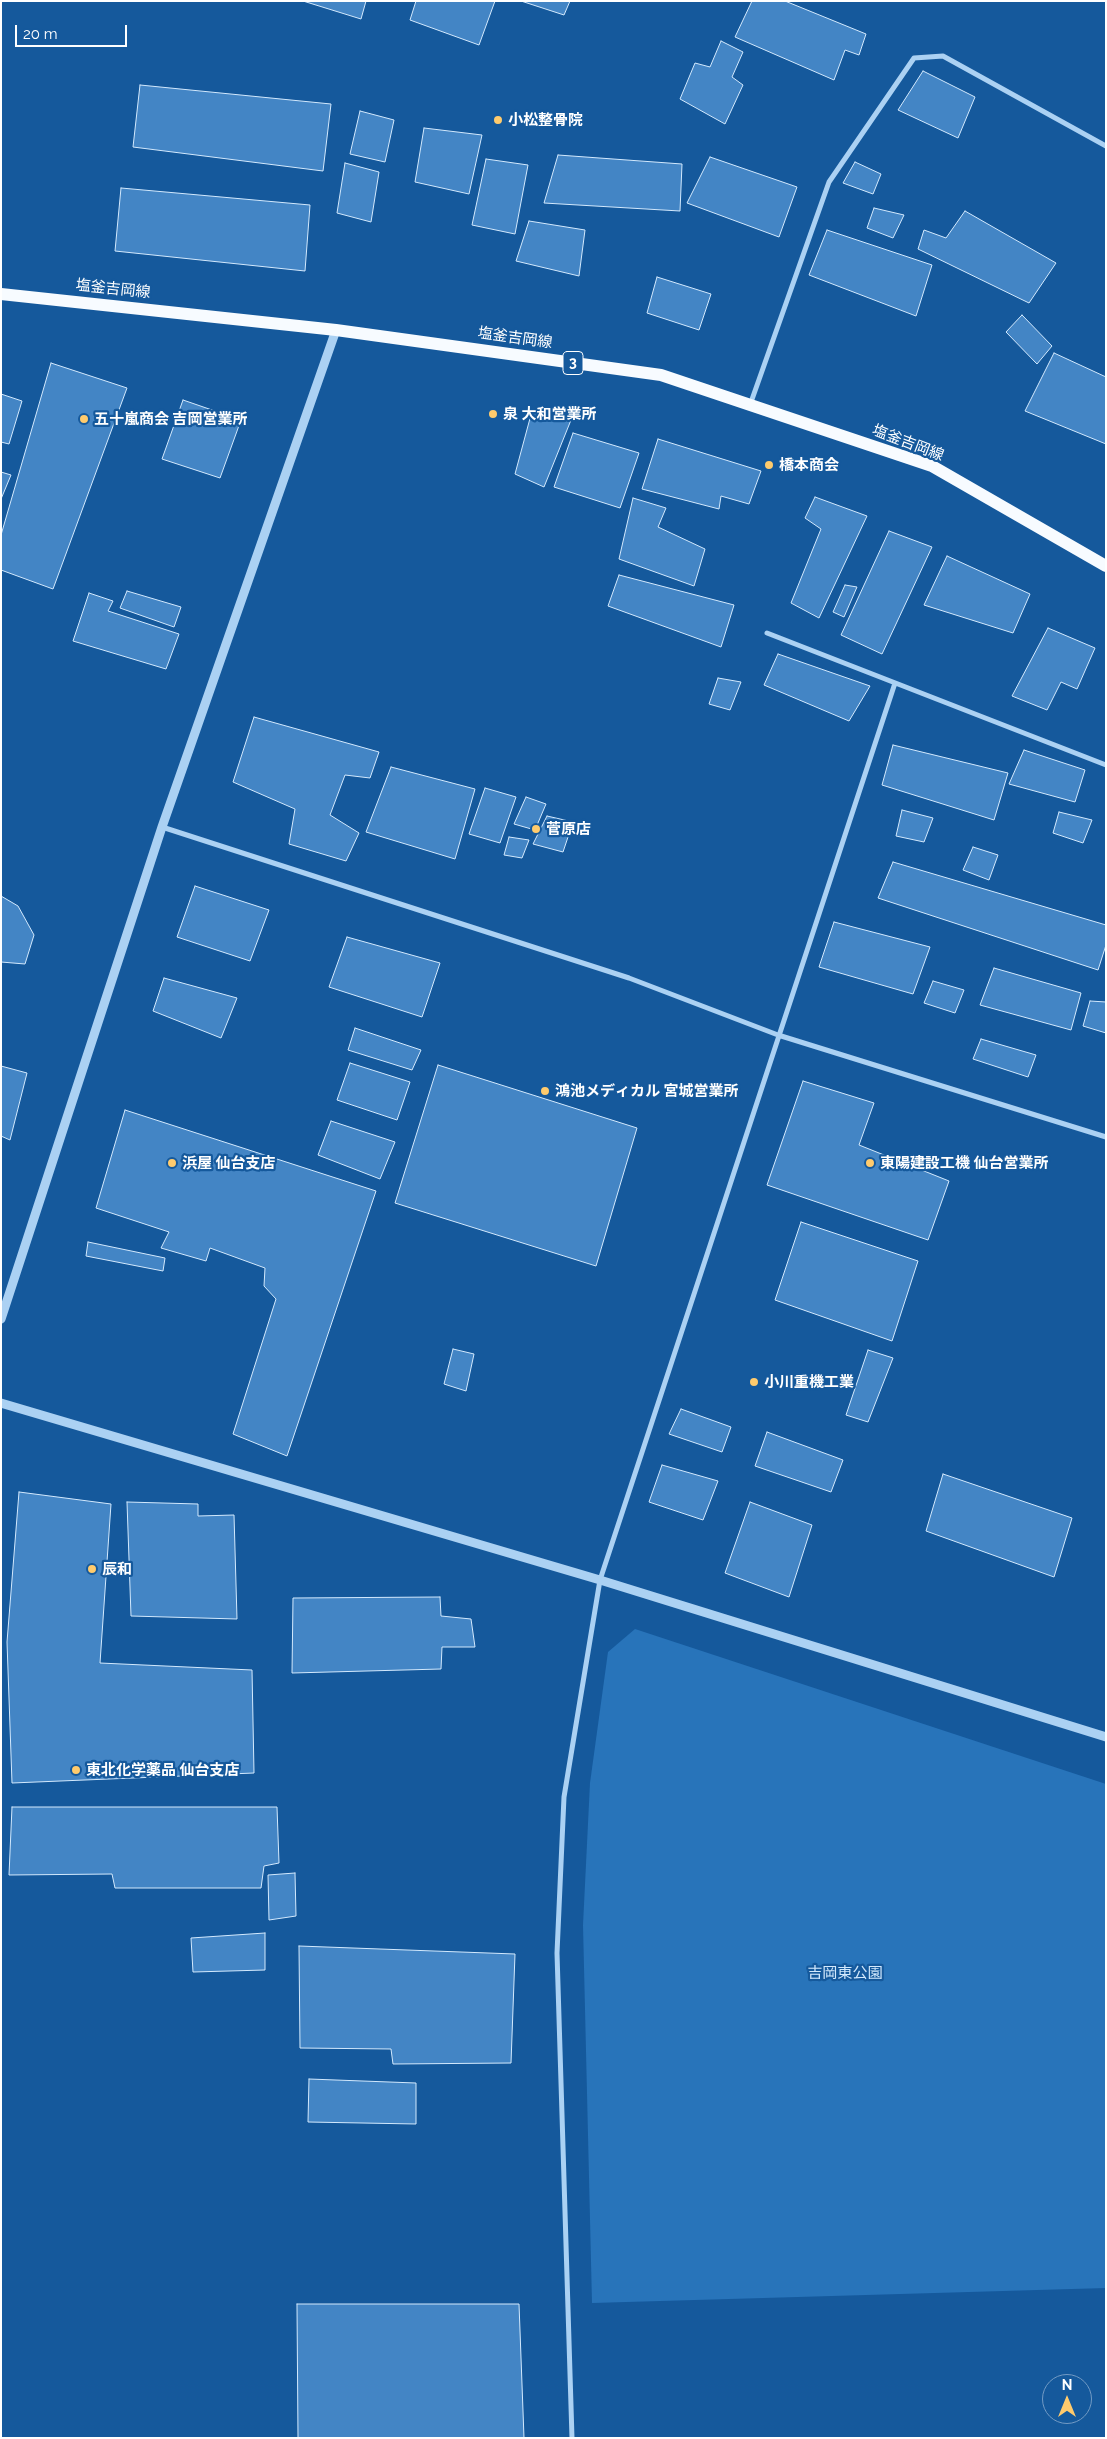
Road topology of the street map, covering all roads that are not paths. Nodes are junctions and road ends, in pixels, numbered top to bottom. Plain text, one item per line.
1 (1106, 146) edge
2 (1, 294) edge
3 (336, 330) junction
4 (750, 405) junction
5 (1106, 566) edge
6 (767, 633) dead end
7 (895, 683) junction
8 (1106, 765) edge
9 (162, 827) junction
10 (778, 1035) junction
11 (1106, 1137) edge
12 (1, 1319) edge
13 (1, 1403) edge
14 (600, 1580) junction
15 (1106, 1737) edge
16 (572, 2438) edge

1 - 4 street
2 - 3 main road, 塩釜吉岡線 / 3
3 - 4 main road, 塩釜吉岡線 / 3
3 - 9 street
4 - 5 main road, 塩釜吉岡線 / 3
6 - 7 street
7 - 8 street
7 - 10 street
9 - 10 street
9 - 12 street
10 - 11 street
10 - 14 street
13 - 14 street
14 - 15 street
14 - 16 street

